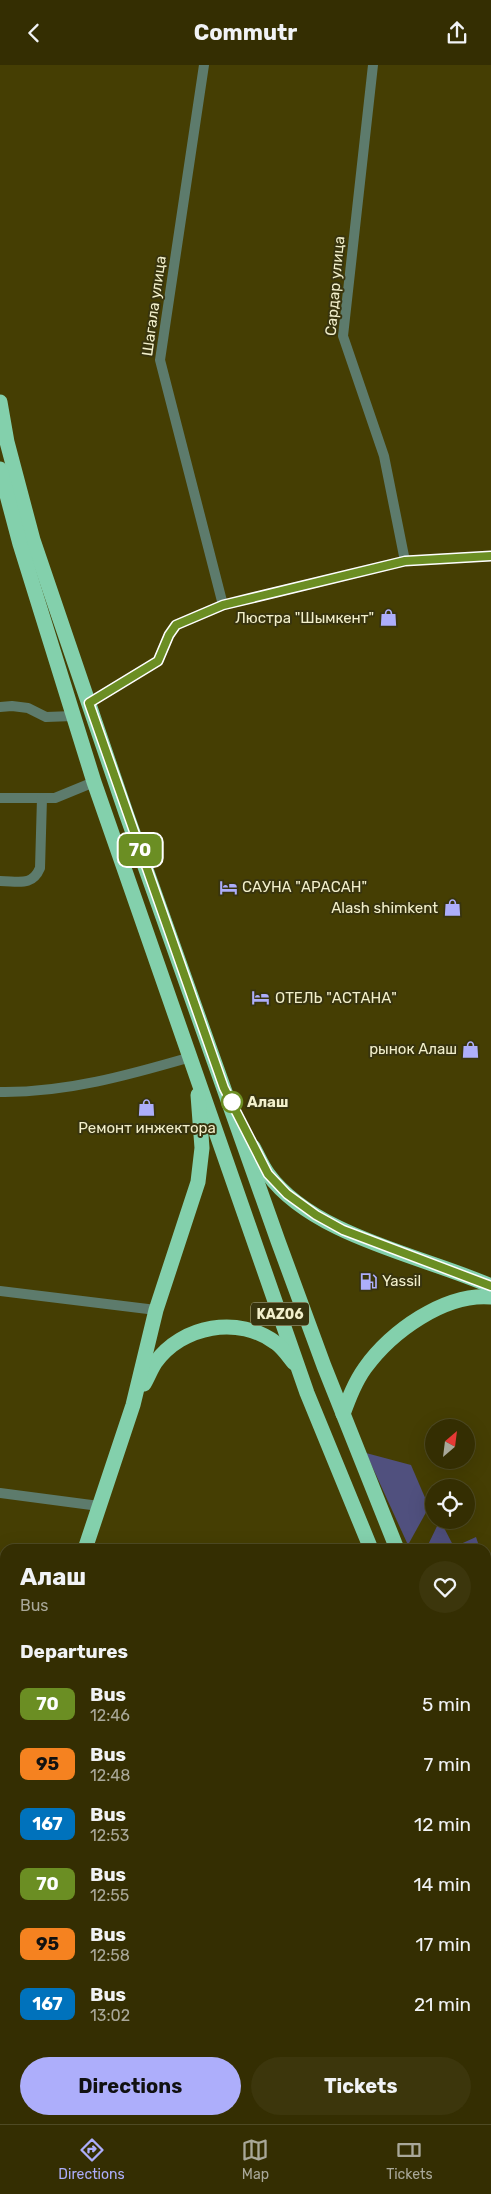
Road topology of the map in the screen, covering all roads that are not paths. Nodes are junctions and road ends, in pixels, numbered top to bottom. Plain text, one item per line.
1 (204, 65) edge
2 (373, 65) edge
3 (0, 402) edge
4 (0, 469) edge
5 (491, 556) edge
6 (405, 561) junction
7 (223, 605) junction
8 (89, 703) junction
9 (0, 707) edge
10 (74, 716) junction
11 (94, 782) junction
12 (0, 798) edge
13 (42, 798) junction
14 (0, 881) edge
15 (191, 1057) junction
16 (197, 1077) junction
17 (224, 1088) junction
18 (0, 1091) edge
19 (491, 1286) edge
20 (0, 1291) edge
21 (491, 1297) edge
22 (156, 1310) junction
23 (299, 1368) junction
24 (133, 1405) junction
25 (343, 1414) junction
26 (0, 1493) edge
27 (99, 1507) junction
28 (87, 1544) edge
29 (369, 1544) edge
30 (395, 1544) edge

1 - 7 street, Шагала улица
2 - 6 street, Сардар улица
3 - 8 highway, KАZ06
4 - 10 highway, KАZ06
5 - 6 street
6 - 7 street
7 - 8 street
8 - 17 highway, KАZ06
9 - 10 street
10 - 11 highway, KАZ06
11 - 13 street
11 - 15 highway, KАZ06
12 - 13 street
13 - 14 street
15 - 16 highway, KАZ06
15 - 18 street
16 - 22 highway
16 - 23 highway, KАZ06
17 - 19 highway, KАZ06
17 - 25 highway, KАZ06
20 - 22 street
21 - 25 highway
22 - 24 highway
23 - 24 highway
23 - 29 highway, KАZ06
24 - 27 highway
25 - 30 highway, KАZ06
26 - 27 street
27 - 28 highway

